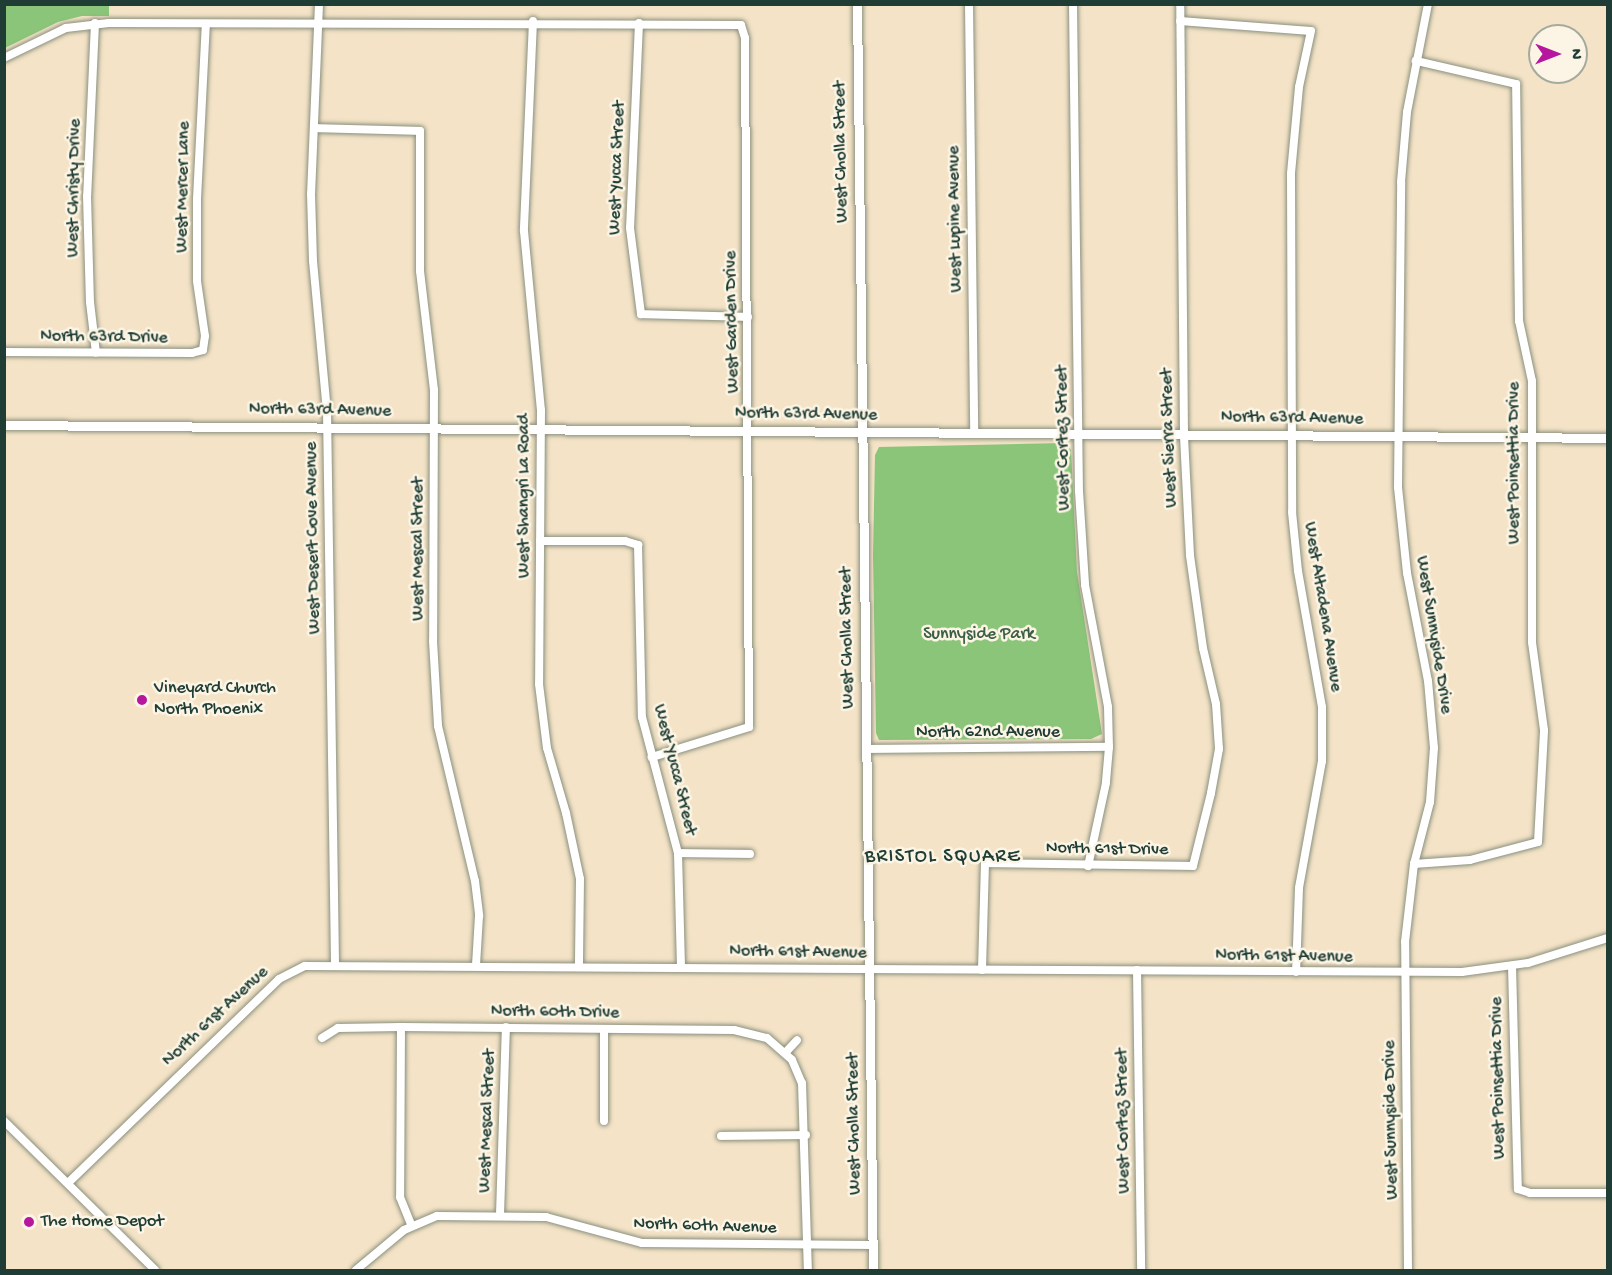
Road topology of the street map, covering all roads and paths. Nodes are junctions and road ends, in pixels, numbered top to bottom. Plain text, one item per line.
1 (319, 4) edge
2 (857, 4) edge
3 (969, 4) edge
4 (1073, 4) edge
5 (1180, 4) edge
6 (1428, 4) edge
7 (319, 21) junction
8 (532, 21) junction
9 (1180, 21) junction
10 (95, 23) junction
11 (639, 23) junction
12 (206, 24) junction
13 (4, 58) edge
14 (1416, 61) junction
15 (315, 128) junction
16 (748, 317) junction
17 (203, 350) joint
18 (4, 352) edge
19 (96, 352) junction
20 (4, 425) edge
21 (328, 428) junction
22 (435, 428) junction
23 (540, 429) junction
24 (749, 431) junction
25 (861, 432) junction
26 (974, 432) junction
27 (1079, 434) junction
28 (1184, 435) junction
29 (1291, 435) junction
30 (1399, 437) junction
31 (1532, 438) junction
32 (1608, 438) edge
33 (540, 541) junction
34 (1109, 747) junction
35 (867, 749) junction
36 (652, 757) junction
37 (678, 853) junction
38 (750, 854) dead end
39 (1414, 864) junction
40 (1088, 866) junction
41 (1194, 866) joint
42 (1608, 938) edge
43 (335, 964) junction
44 (476, 965) junction
45 (579, 966) junction
46 (1512, 966) junction
47 (681, 967) junction
48 (870, 969) junction
49 (982, 970) junction
50 (1137, 970) junction
51 (1296, 972) junction
52 (1405, 973) junction
53 (401, 1027) junction
54 (506, 1028) junction
55 (604, 1029) junction
56 (322, 1038) dead end
57 (797, 1040) dead end
58 (786, 1052) junction
59 (4, 1121) edge
60 (604, 1121) dead end
61 (806, 1135) junction
62 (721, 1136) dead end
63 (69, 1182) junction
64 (1608, 1193) edge
65 (500, 1215) junction
66 (412, 1226) junction
67 (807, 1245) junction
68 (873, 1245) junction
69 (374, 1259) junction
70 (155, 1270) edge
71 (357, 1270) edge
72 (371, 1270) edge
73 (808, 1270) edge
74 (873, 1270) edge
75 (1141, 1270) edge
76 (1408, 1270) edge

1 - 7 street, West Desert Cove Avenue
2 - 25 street, West Cholla Street
3 - 26 street, West Lupine Avenue
4 - 27 street, West Cortez Street
5 - 9 street, West Sierra Street
6 - 14 street, West Sunnyside Drive
7 - 8 street
7 - 12 street
7 - 15 street, West Desert Cove Avenue
8 - 11 street
8 - 23 street, West Shangri La Road
9 - 28 street, West Sierra Street
9 - 29 street, West Altadena Avenue
10 - 12 street
10 - 13 street
10 - 19 street, West Christy Drive
11 - 16 street, West Garden Drive
11 - 16 street, West Yucca Street
12 - 17 street, West Mercer Lane
14 - 30 street, West Sunnyside Drive
14 - 31 street, West Poinsettia Drive
15 - 21 street, West Desert Cove Avenue
15 - 22 street, West Mescal Street
16 - 24 street, West Garden Drive
17 - 19 street, North 63rd Drive
18 - 19 street, North 63rd Drive
20 - 21 street, North 63rd Avenue
21 - 22 street, North 63rd Avenue
21 - 43 street, West Desert Cove Avenue
22 - 23 street, North 63rd Avenue
22 - 44 street, West Mescal Street
23 - 24 street, North 63rd Avenue
23 - 33 street, West Shangri La Road
24 - 25 street, North 63rd Avenue
24 - 36 street, West Garden Drive
25 - 26 street, North 63rd Avenue
25 - 35 street, West Cholla Street
26 - 27 street, North 63rd Avenue
27 - 28 street, North 63rd Avenue
27 - 34 street, West Cortez Street
28 - 29 street, North 63rd Avenue
28 - 41 street, West Sierra Street
29 - 30 street, North 63rd Avenue
29 - 51 street, West Altadena Avenue
30 - 31 street, North 63rd Avenue
30 - 39 street, West Sunnyside Drive
31 - 32 street, North 63rd Avenue
31 - 39 street, West Poinsettia Drive
33 - 36 street, West Yucca Street
33 - 45 street, West Shangri La Road
34 - 35 street, North 62nd Avenue
34 - 40 street, West Cortez Street
35 - 48 street, West Cholla Street
36 - 37 street, West Yucca Street
37 - 38 street
37 - 47 street, West Yucca Street
39 - 52 street, West Sunnyside Drive
40 - 41 street, North 61st Drive
40 - 49 street, North 61st Drive
42 - 46 street, North 61st Avenue
43 - 44 street, North 61st Avenue
43 - 63 street, North 61st Avenue
44 - 45 street, North 61st Avenue
45 - 47 street, North 61st Avenue
46 - 52 street, North 61st Avenue
46 - 64 street, West Poinsettia Drive
47 - 48 street, North 61st Avenue
48 - 49 street, North 61st Avenue
48 - 68 street, West Cholla Street
49 - 50 street, North 61st Avenue
50 - 51 street, North 61st Avenue
50 - 75 street, West Cortez Street
51 - 52 street, North 61st Avenue
52 - 76 street, West Sunnyside Drive
53 - 54 street, North 60th Drive
53 - 56 street, North 60th Drive
53 - 66 street
54 - 55 street, North 60th Drive
54 - 65 street, West Mescal Street
55 - 58 street, North 60th Drive
55 - 60 street
57 - 58 street
58 - 61 street
59 - 63 street
61 - 62 street
61 - 67 street
63 - 70 street
65 - 66 street, North 60th Avenue
65 - 67 street, North 60th Avenue
66 - 69 street, North 60th Avenue
67 - 68 street, North 60th Avenue
67 - 73 street
68 - 74 street, West Cholla Street
69 - 71 street, North 60th Avenue
69 - 72 street

